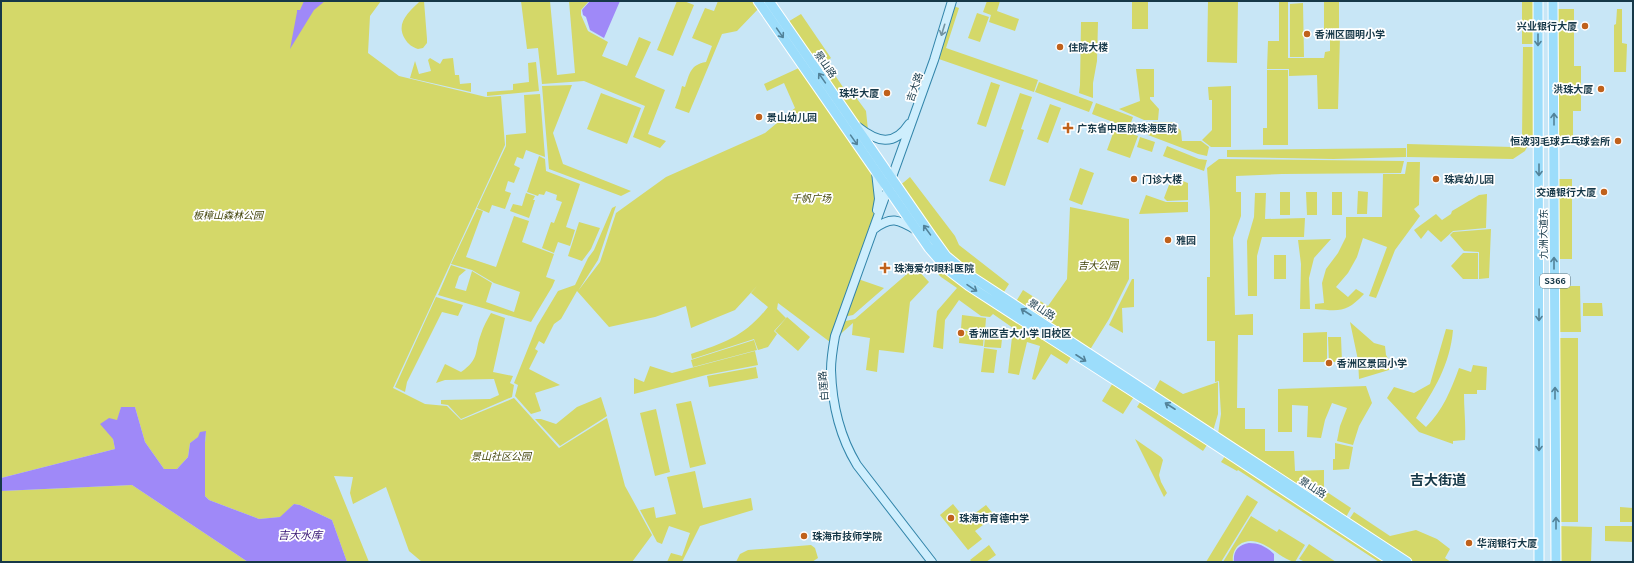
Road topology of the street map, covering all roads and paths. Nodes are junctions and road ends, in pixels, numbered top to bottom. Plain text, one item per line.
1 (758, 1) edge
2 (769, 1) edge
3 (952, 1) edge
4 (1538, 1) edge
5 (1553, 1) edge
6 (914, 117) junction
7 (853, 122) junction
8 (876, 172) junction
9 (891, 179) junction
10 (888, 189) junction
11 (873, 230) junction
12 (916, 230) junction
13 (932, 562) edge
14 (1393, 562) edge
15 (1407, 562) edge
16 (1539, 562) edge
17 (1556, 562) edge

1 -> 8 main road, 景山路
7 -> 2 main road, 景山路
3 -> 6 main road, 吉大路
4 -> 16 main road, 九洲大道东 / S366
17 -> 5 main road, 九洲大道东 / S366
6 - 7 main road
6 - 9 main road, 吉大路
7 - 9 main road, 景山路
8 - 10 main road, 景山路
8 - 11 main road
9 - 10 main road, 吉大路
15 -> 9 main road, 景山路
10 - 11 main road, 白莲路
10 - 12 main road, 景山路
11 - 12 main road
11 - 13 main road, 白莲路
12 -> 14 main road, 景山路

